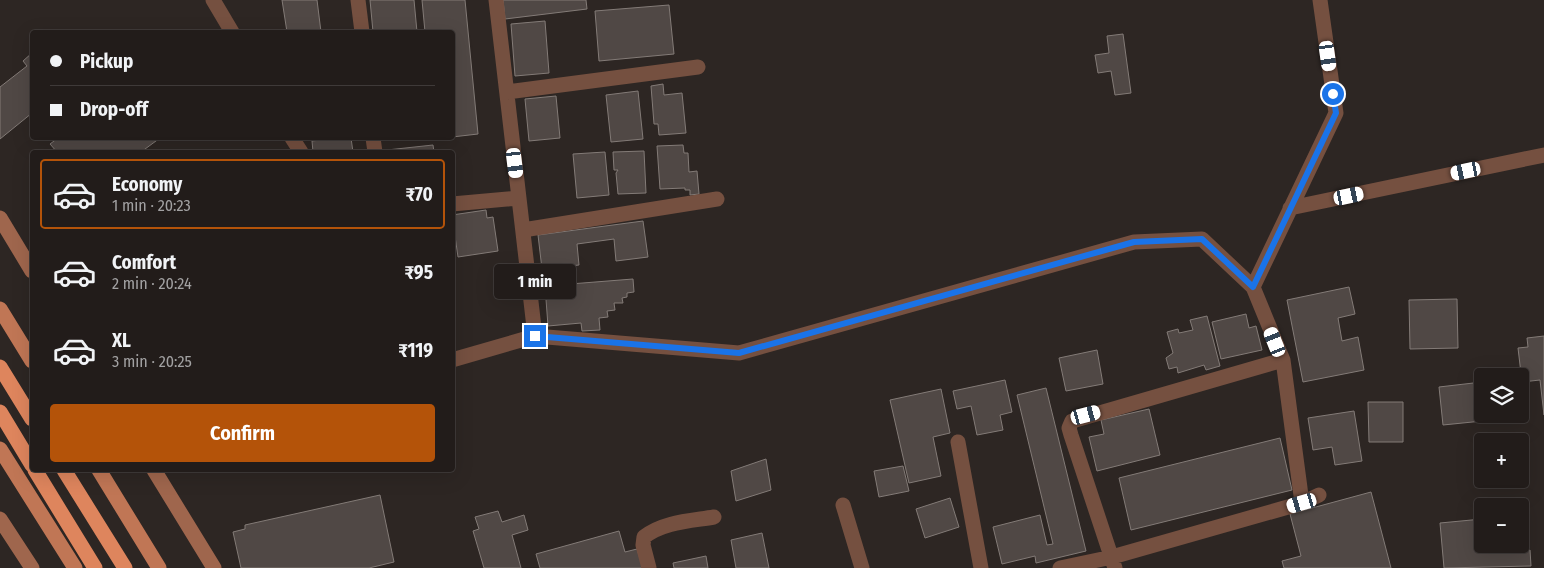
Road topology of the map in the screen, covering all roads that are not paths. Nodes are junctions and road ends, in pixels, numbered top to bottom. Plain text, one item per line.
1 (213, 0) edge
2 (358, 0) edge
3 (496, 0) edge
4 (1320, 0) edge
5 (231, 30) edge
6 (362, 30) edge
7 (698, 67) dead end
8 (507, 92) junction
9 (1544, 155) edge
10 (519, 198) junction
11 (717, 200) dead end
12 (455, 204) edge
13 (1290, 208) junction
14 (0, 218) edge
15 (523, 230) junction
16 (30, 268) edge
17 (1253, 287) junction
18 (0, 308) edge
19 (535, 336) junction
20 (30, 359) edge
21 (455, 359) edge
22 (1283, 360) junction
23 (0, 366) edge
24 (1, 415) edge
25 (30, 416) edge
26 (958, 442) dead end
27 (0, 449) edge
28 (30, 462) edge
29 (36, 472) edge
30 (65, 472) edge
31 (100, 472) edge
32 (155, 472) edge
33 (1318, 495) dead end
34 (1302, 503) junction
35 (843, 505) dead end
36 (714, 517) dead end
37 (0, 519) edge
38 (1113, 562) edge
39 (32, 568) edge
40 (75, 568) edge
41 (95, 568) edge
42 (125, 568) edge
43 (159, 568) edge
44 (214, 568) edge
45 (649, 568) edge
46 (862, 568) edge
47 (981, 568) edge
48 (1060, 568) edge

1 - 5 street
2 - 6 street
3 - 8 street
4 - 13 street
7 - 8 street
8 - 10 street
9 - 13 street
10 - 12 street
10 - 15 street
11 - 15 street
13 - 17 street
14 - 16 street
15 - 19 street
17 - 19 street
17 - 22 street
18 - 20 main road
19 - 21 street
22 - 34 street
22 - 38 street
23 - 25 highway
24 - 28 highway
26 - 47 street
27 - 40 main road
29 - 41 highway
30 - 42 highway
31 - 43 main road
32 - 44 street
33 - 34 street
34 - 38 street
35 - 46 street
36 - 45 street
37 - 39 street
38 - 48 street

